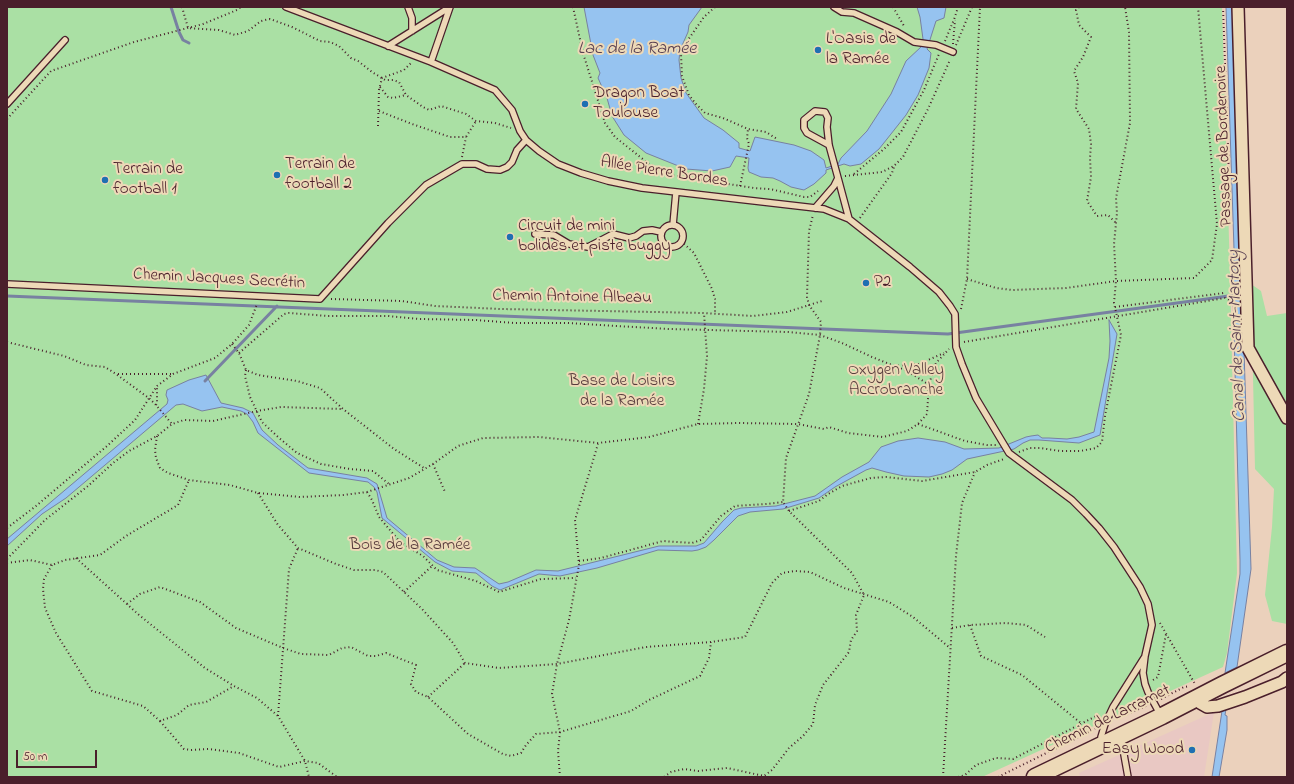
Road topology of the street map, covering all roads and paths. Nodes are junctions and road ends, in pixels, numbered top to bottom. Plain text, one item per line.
1 (182, 7) edge
2 (241, 7) edge
3 (286, 7) edge
4 (408, 7) edge
5 (450, 7) edge
6 (572, 7) edge
7 (715, 7) edge
8 (834, 7) edge
9 (893, 7) edge
10 (958, 7) edge
11 (980, 7) edge
12 (1079, 7) edge
13 (1125, 7) edge
14 (1198, 7) edge
15 (1223, 7) edge
16 (1238, 7) edge
17 (956, 17) junction
18 (188, 28) junction
19 (412, 31) junction
20 (901, 35) junction
21 (65, 40) dead end
22 (388, 46) junction
23 (942, 47) junction
24 (953, 52) joint
25 (418, 57) junction
26 (431, 62) junction
27 (382, 78) junction
28 (379, 87) junction
29 (406, 95) junction
30 (7, 104) edge
31 (928, 109) dead end
32 (378, 111) junction
33 (7, 119) edge
34 (476, 121) junction
35 (378, 126) dead end
36 (748, 129) junction
37 (520, 131) junction
38 (466, 136) junction
39 (778, 139) dead end
40 (526, 140) junction
41 (829, 145) junction
42 (462, 164) junction
43 (894, 166) junction
44 (854, 174) junction
45 (838, 178) junction
46 (740, 186) junction
47 (820, 189) dead end
48 (676, 192) junction
49 (1230, 205) dead end
50 (815, 208) junction
51 (849, 219) junction
52 (1116, 223) junction
53 (855, 224) junction
54 (673, 225) junction
55 (662, 232) junction
56 (535, 234) dead end
57 (681, 241) junction
58 (967, 279) junction
59 (1116, 281) junction
60 (7, 284) edge
61 (1224, 293) dead end
62 (320, 299) junction
63 (822, 301) dead end
64 (1232, 301) dead end
65 (809, 305) junction
66 (961, 305) dead end
67 (1115, 307) junction
68 (256, 308) dead end
69 (704, 313) junction
70 (715, 313) junction
71 (1116, 316) junction
72 (705, 330) junction
73 (820, 335) junction
74 (7, 342) edge
75 (232, 344) junction
76 (956, 347) junction
77 (240, 353) junction
78 (945, 353) junction
79 (893, 366) junction
80 (246, 370) junction
81 (116, 374) junction
82 (173, 374) junction
83 (929, 384) junction
84 (157, 386) junction
85 (150, 399) junction
86 (156, 405) junction
87 (343, 409) junction
88 (257, 411) junction
89 (1287, 418) edge
90 (172, 424) junction
91 (698, 424) junction
92 (798, 424) junction
93 (918, 424) junction
94 (157, 436) junction
95 (598, 443) junction
96 (1003, 444) junction
97 (1010, 454) junction
98 (433, 464) junction
99 (424, 468) junction
100 (975, 472) junction
101 (189, 480) junction
102 (389, 484) junction
103 (367, 492) junction
104 (445, 492) dead end
105 (258, 494) junction
106 (783, 502) junction
107 (788, 511) junction
108 (7, 528) edge
109 (298, 548) junction
110 (76, 558) junction
111 (7, 559) edge
112 (579, 561) junction
113 (7, 563) edge
114 (52, 565) junction
115 (433, 566) junction
116 (576, 578) junction
117 (404, 592) junction
118 (864, 595) junction
119 (127, 604) junction
120 (970, 625) junction
121 (952, 628) junction
122 (1166, 633) dead end
123 (1045, 637) dead end
124 (711, 642) junction
125 (283, 648) junction
126 (950, 648) junction
127 (1287, 653) edge
128 (1145, 656) junction
129 (465, 663) junction
130 (557, 664) junction
131 (1287, 678) edge
132 (234, 686) junction
133 (1196, 691) junction
134 (428, 697) junction
135 (1106, 711) dead end
136 (278, 716) junction
137 (1162, 716) junction
138 (160, 721) junction
139 (1082, 724) junction
140 (560, 732) junction
141 (1121, 736) junction
142 (1104, 744) junction
143 (305, 761) junction
144 (309, 777) edge
145 (337, 777) edge
146 (560, 777) edge
147 (664, 777) edge
148 (943, 777) edge
149 (958, 777) edge
150 (1035, 777) edge
151 (1128, 777) edge

1 - 18 path
2 - 18 path
3 - 22 lane, Allée Pierre Bordes
4 - 19 lane
5 - 19 lane
5 - 26 lane
6 - 46 path
7 - 36 path
8 - 20 lane
9 - 20 path
10 - 17 path
11 - 58 path
12 - 52 path
13 - 52 path
14 - 59 path
15 - 49 path
16 - 89 street, Passage de Bordenoire
17 - 23 path
17 - 24 path
18 - 27 path
18 - 33 path
19 - 22 lane
20 - 23 lane
21 - 30 lane
22 - 25 lane, Allée Pierre Bordes
23 - 24 lane
23 - 44 path
25 - 26 lane, Allée Pierre Bordes
25 - 27 path
26 - 37 lane, Allée Pierre Bordes
27 - 28 path
27 - 29 path
28 - 29 path
28 - 32 path
29 - 34 path
31 - 43 path
32 - 35 path
32 - 38 path
34 - 37 path
34 - 38 path
36 - 39 path
36 - 46 path
37 - 40 lane, Allée Pierre Bordes
38 - 42 path
40 - 42 lane
40 - 48 lane, Allée Pierre Bordes
41 - 41 lane
41 - 45 lane
42 - 62 lane, Chemin Jacques Secrétin
43 - 44 path
43 - 53 path
44 - 45 path
45 - 50 lane
45 - 51 lane
46 - 47 path
48 - 50 lane, Allée Pierre Bordes
48 - 54 lane
50 - 51 lane, Allée Pierre Bordes
50 - 65 path
51 - 53 lane, Allée Pierre Bordes
52 - 59 path
53 - 76 lane, Allée Pierre Bordes
54 - 55 lane
54 - 57 lane
55 - 56 lane
55 - 57 lane
57 - 70 path
58 - 59 path
58 - 66 path
59 - 67 path
60 - 62 lane, Chemin Jacques Secrétin
61 - 67 path
62 - 69 path, Chemin Antoine Albeau
63 - 65 path, Chemin Antoine Albeau
64 - 71 path
65 - 70 path, Chemin Antoine Albeau
65 - 73 path
67 - 71 path
68 - 75 path
69 - 70 path, Chemin Antoine Albeau
69 - 72 path
71 - 76 path
71 - 97 path
72 - 73 path
72 - 77 path
72 - 91 path
73 - 79 path
73 - 92 path
74 - 81 path
75 - 77 path
75 - 82 path
76 - 78 path
76 - 96 lane, Allée Pierre Bordes
77 - 80 path
78 - 79 path
78 - 83 path
79 - 83 path
80 - 87 path
80 - 88 path
81 - 82 path
81 - 85 path
82 - 84 path
83 - 93 path
84 - 85 path
84 - 86 path
85 - 86 path
85 - 108 path
86 - 90 path
87 - 88 path
87 - 99 path
88 - 90 path
88 - 102 path
90 - 94 path
91 - 92 path
91 - 95 path
92 - 93 path
92 - 106 path
93 - 96 path
94 - 101 path
94 - 111 path
95 - 98 path
95 - 112 path
96 - 97 lane, Allée Pierre Bordes
97 - 100 path
97 - 128 lane
98 - 99 path
98 - 104 path
99 - 102 path
100 - 107 path
100 - 121 path
101 - 105 path
101 - 110 path
102 - 103 path
103 - 105 path
103 - 115 path
105 - 109 path
106 - 107 path
106 - 112 path
107 - 118 path
109 - 117 path
109 - 125 path
110 - 114 path
110 - 119 path
112 - 116 path
113 - 114 path
114 - 138 path
115 - 116 path
115 - 117 path
116 - 130 path
117 - 129 path
118 - 124 path
118 - 126 path
118 - 147 path
119 - 125 path
119 - 132 path
120 - 121 path
120 - 123 path
120 - 139 path
121 - 126 path
122 - 133 path
124 - 130 path
124 - 140 path
125 - 134 path
125 - 136 path
126 - 148 path
127 - 133 main road, Chemin de Larramet
128 - 137 lane
128 - 142 lane
129 - 130 path
129 - 134 path
130 - 140 path
131 - 133 street, Chemin de Larramet
132 - 136 path
132 - 138 path
133 - 137 main road, Chemin de Larramet
134 - 140 path
135 - 139 path
136 - 143 path
137 - 141 main road, Chemin de Larramet
138 - 143 path
139 - 149 path
140 - 146 path
141 - 142 main road, Chemin de Larramet
141 - 151 lane
142 - 150 main road, Chemin de Larramet
143 - 144 path
143 - 145 path

